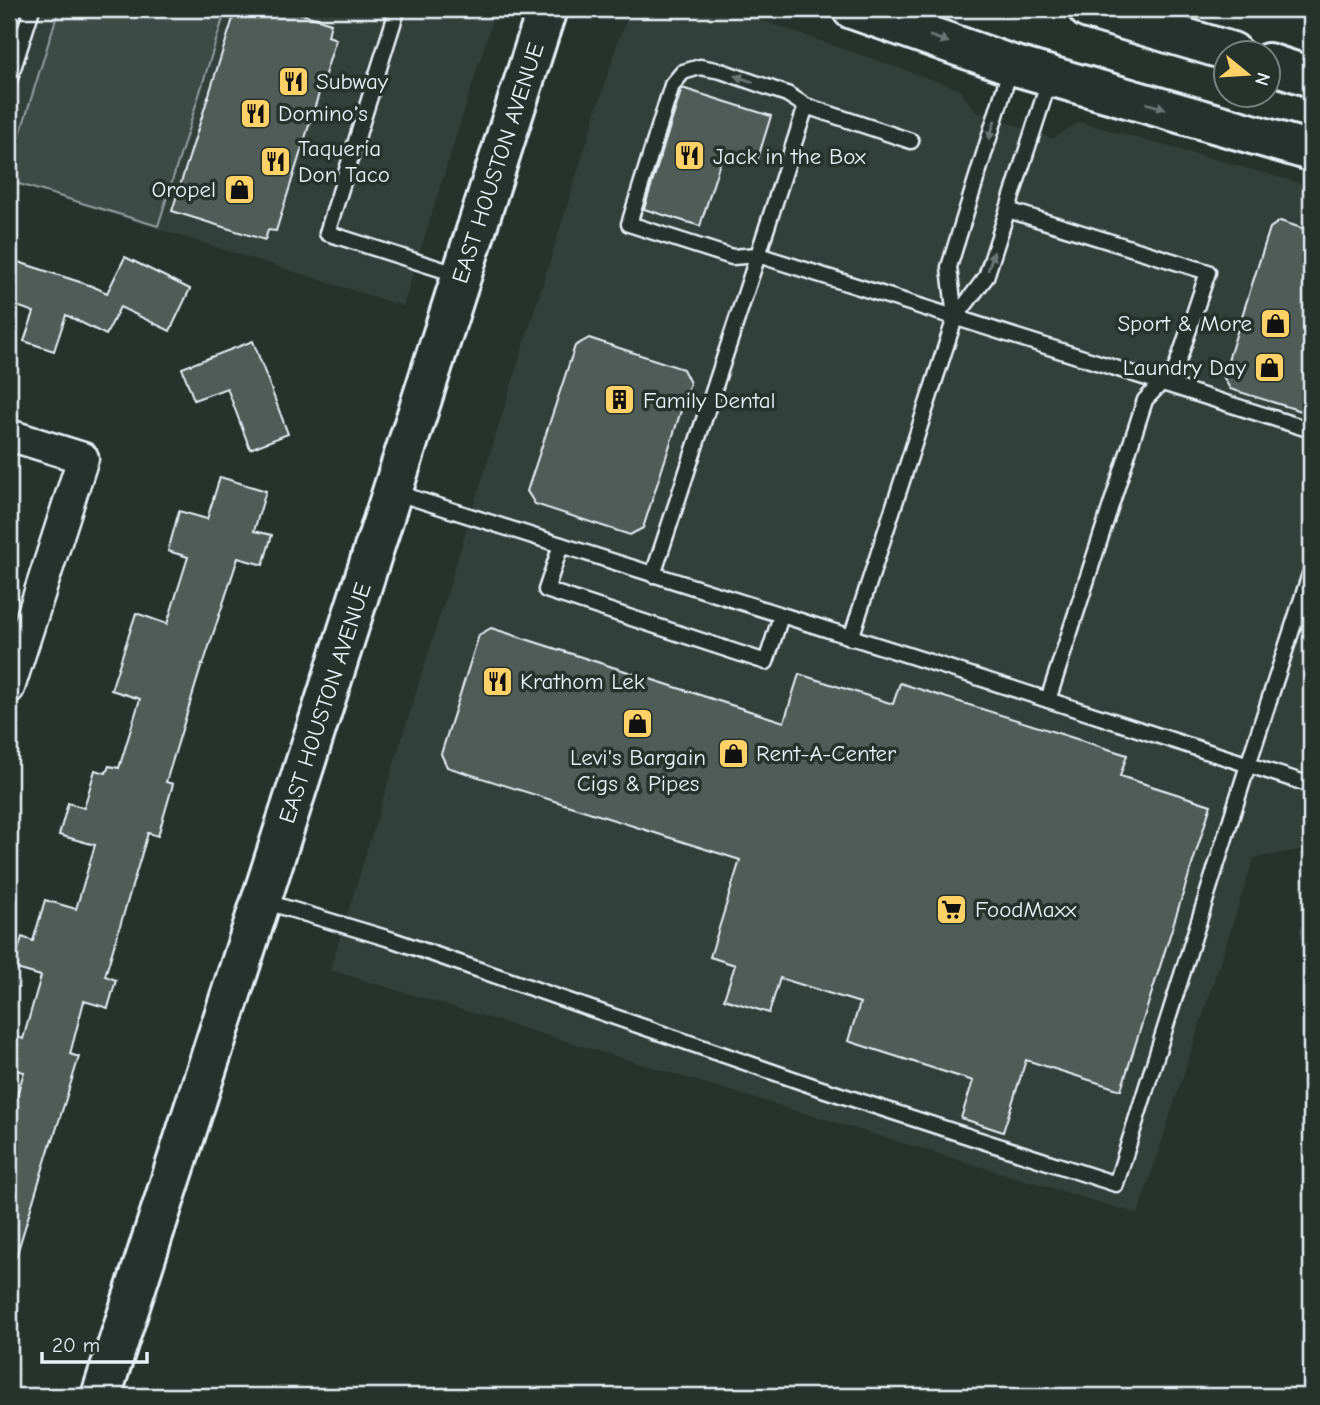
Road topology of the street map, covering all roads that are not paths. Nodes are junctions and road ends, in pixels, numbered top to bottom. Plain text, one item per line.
1 (32, 9) edge
2 (388, 9) edge
3 (547, 9) edge
4 (852, 9) edge
5 (1088, 9) edge
6 (1212, 46) edge
7 (1012, 65) junction
8 (1282, 68) edge
9 (1051, 76) junction
10 (1311, 77) edge
11 (9, 81) edge
12 (806, 106) junction
13 (911, 141) dead end
14 (1311, 151) edge
15 (1008, 210) junction
16 (758, 255) junction
17 (461, 276) junction
18 (955, 318) junction
19 (1161, 384) junction
20 (1311, 430) edge
21 (9, 435) edge
22 (392, 492) junction
23 (561, 545) junction
24 (1311, 571) edge
25 (653, 575) junction
26 (781, 616) junction
27 (851, 638) junction
28 (9, 688) edge
29 (1048, 700) junction
30 (1248, 765) junction
31 (1311, 785) edge
32 (261, 901) junction
33 (101, 1396) edge

1 - 11 lane
2 - 17 lane
3 - 17 main road, EAST HOUSTON AVENUE
4 -> 7 main road
5 - 6 main road
7 - 9 main road
7 -> 18 lane
8 - 10 main road
9 -> 14 main road
9 - 15 lane
12 - 13 lane
12 - 16 lane
12 -> 16 lane
18 -> 15 lane
15 - 19 lane
16 - 18 lane
16 - 25 lane
17 - 22 main road, EAST HOUSTON AVENUE
18 - 19 lane
18 - 27 lane
19 - 20 lane
19 - 29 lane
21 - 28 street
22 - 23 lane
22 - 32 main road, EAST HOUSTON AVENUE
23 - 25 lane
23 - 26 lane
24 - 30 lane
25 - 26 lane
26 - 27 lane
27 - 29 lane
29 - 30 lane
30 - 31 lane
30 - 32 lane
32 - 33 main road, EAST HOUSTON AVENUE

